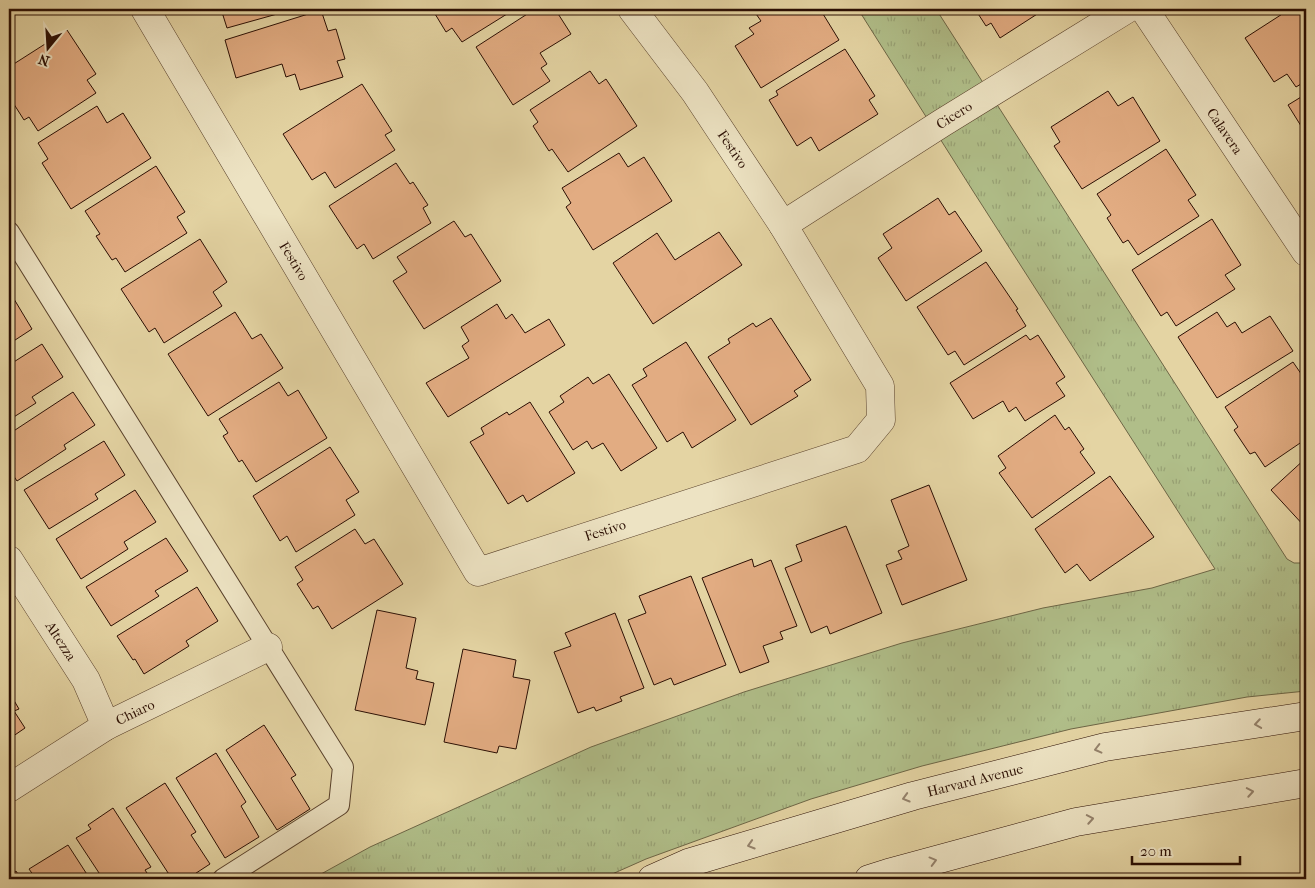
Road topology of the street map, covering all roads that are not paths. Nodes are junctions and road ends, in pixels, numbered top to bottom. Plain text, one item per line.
1 (145, 9) edge
2 (632, 9) edge
3 (1127, 9) edge
4 (1144, 9) edge
5 (783, 225) junction
6 (9, 232) edge
7 (1306, 252) edge
8 (9, 560) edge
9 (268, 647) junction
10 (1306, 716) edge
11 (106, 726) junction
12 (1306, 783) edge
13 (9, 788) edge
14 (222, 879) edge
15 (652, 879) edge
16 (869, 879) edge

1 - 5 street, Festivo
2 - 5 street, Festivo
3 - 5 street, Cicero
4 - 7 street, Calavera
6 - 9 lane
8 - 11 street, Altezza
9 - 11 street, Chiaro
9 - 14 lane
10 -> 15 street, Harvard Avenue
11 - 13 street, Chiaro
16 -> 12 street

